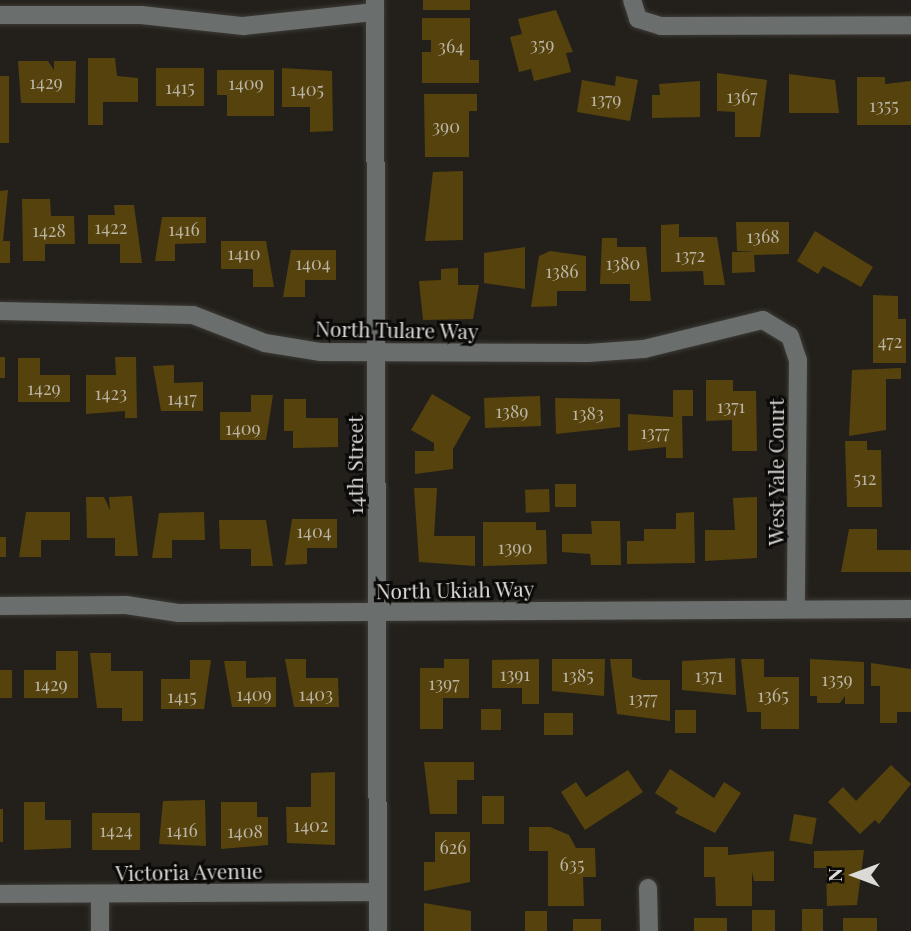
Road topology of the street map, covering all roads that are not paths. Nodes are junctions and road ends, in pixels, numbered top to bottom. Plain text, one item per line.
1 (632, 0) edge
2 (375, 6) edge
3 (0, 15) edge
4 (911, 25) edge
5 (0, 311) edge
6 (790, 336) joint
7 (377, 353) junction
8 (0, 606) edge
9 (796, 609) junction
10 (911, 609) edge
11 (377, 613) junction
12 (648, 888) dead end
13 (378, 892) junction
14 (0, 894) edge
15 (100, 895) junction
16 (100, 931) edge
17 (378, 931) edge
18 (649, 931) edge

1 - 4 street
2 - 3 street
2 - 7 street, 14th Street
5 - 7 street, North Tulare Way
6 - 7 street, North Tulare Way
6 - 9 street, West Yale Court
7 - 11 street, 14th Street
8 - 11 street, North Ukiah Way
9 - 10 street, North Ukiah Way
9 - 11 street, North Ukiah Way
11 - 13 street, 14th Street
12 - 18 street
13 - 15 street, Victoria Avenue
13 - 17 street, 14th Street
14 - 15 street, Victoria Avenue
15 - 16 street

